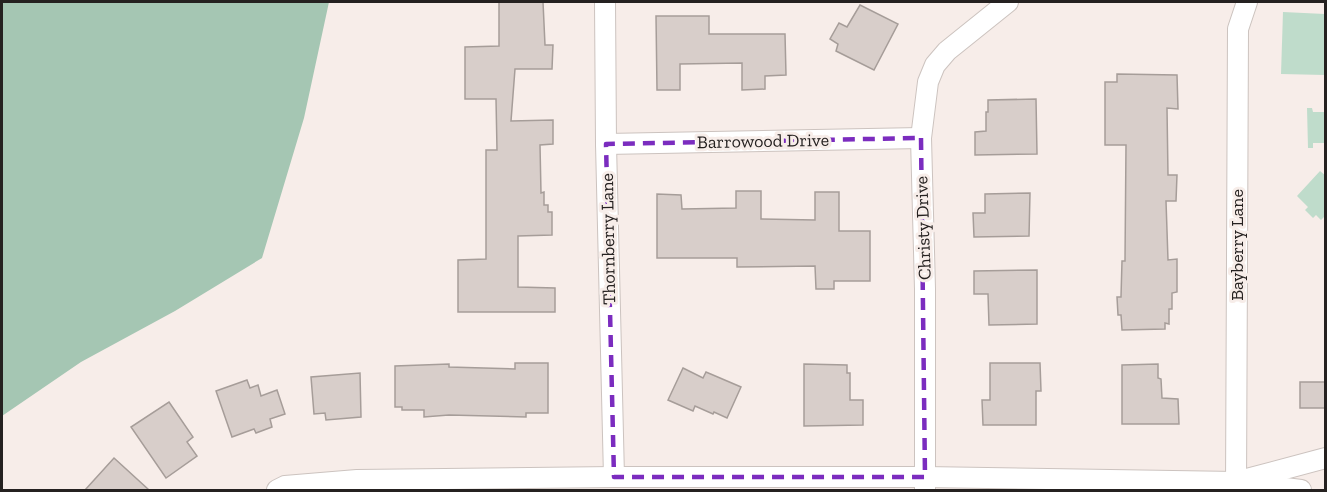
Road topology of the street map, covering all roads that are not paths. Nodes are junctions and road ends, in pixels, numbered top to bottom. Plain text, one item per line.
1 (605, 2) edge
2 (1008, 2) edge
3 (1247, 2) edge
4 (921, 138) junction
5 (606, 144) junction
6 (1326, 458) edge
7 (614, 477) junction
8 (925, 484) edge
9 (1236, 486) edge
10 (277, 490) edge
11 (1301, 490) edge

1 - 5 street, Thornberry Lane
2 - 4 street, Christy Drive
3 - 9 street, Bayberry Lane
4 - 5 street, Barrowood Drive
4 - 8 street, Christy Drive
5 - 7 street, Thornberry Lane
6 - 9 street
7 - 8 street
7 - 10 street
8 - 9 street
9 - 11 street

